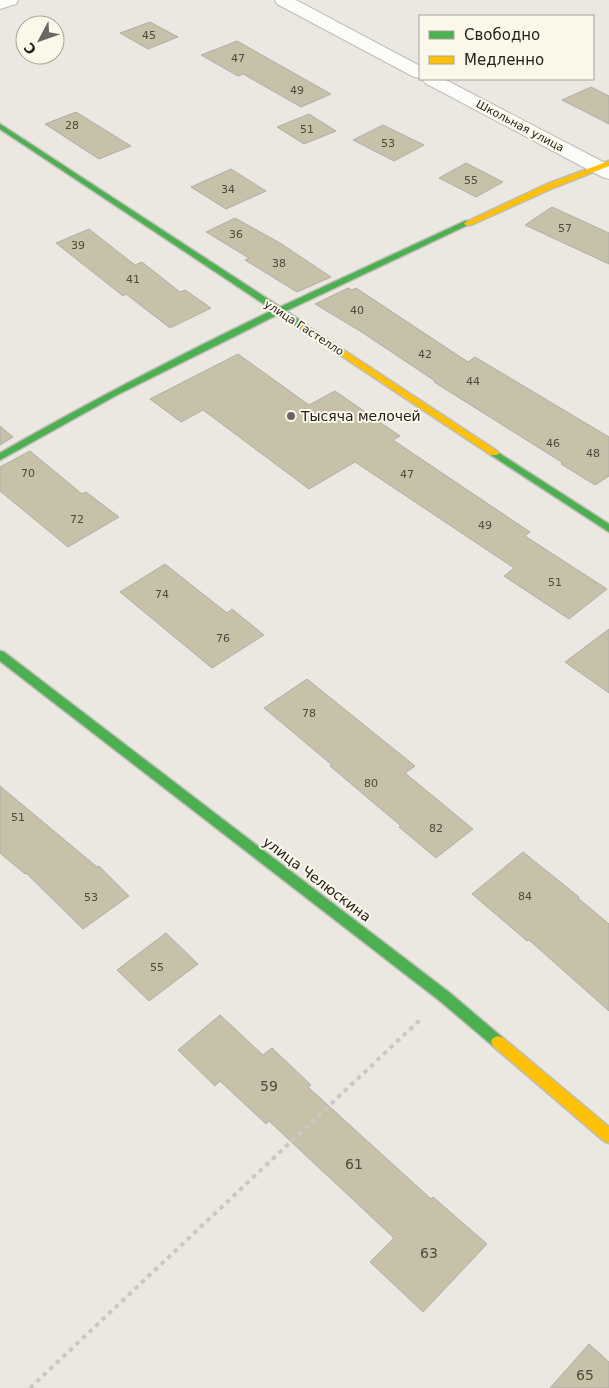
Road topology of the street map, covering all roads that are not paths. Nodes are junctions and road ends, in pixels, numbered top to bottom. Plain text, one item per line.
1 (10, 0) edge
2 (283, 0) edge
3 (0, 4) edge
4 (419, 72) edge
5 (433, 80) edge
6 (0, 126) edge
7 (605, 168) edge
8 (278, 311) junction
9 (0, 457) edge
10 (609, 530) edge
11 (0, 655) edge
12 (609, 1136) edge

1 - 3 street
2 - 4 street
5 - 7 street, Школьная улица
6 - 8 street, улица Гастелло
7 - 8 street
8 - 9 street
8 - 10 street, улица Гастелло
11 - 12 street, улица Челюскина

